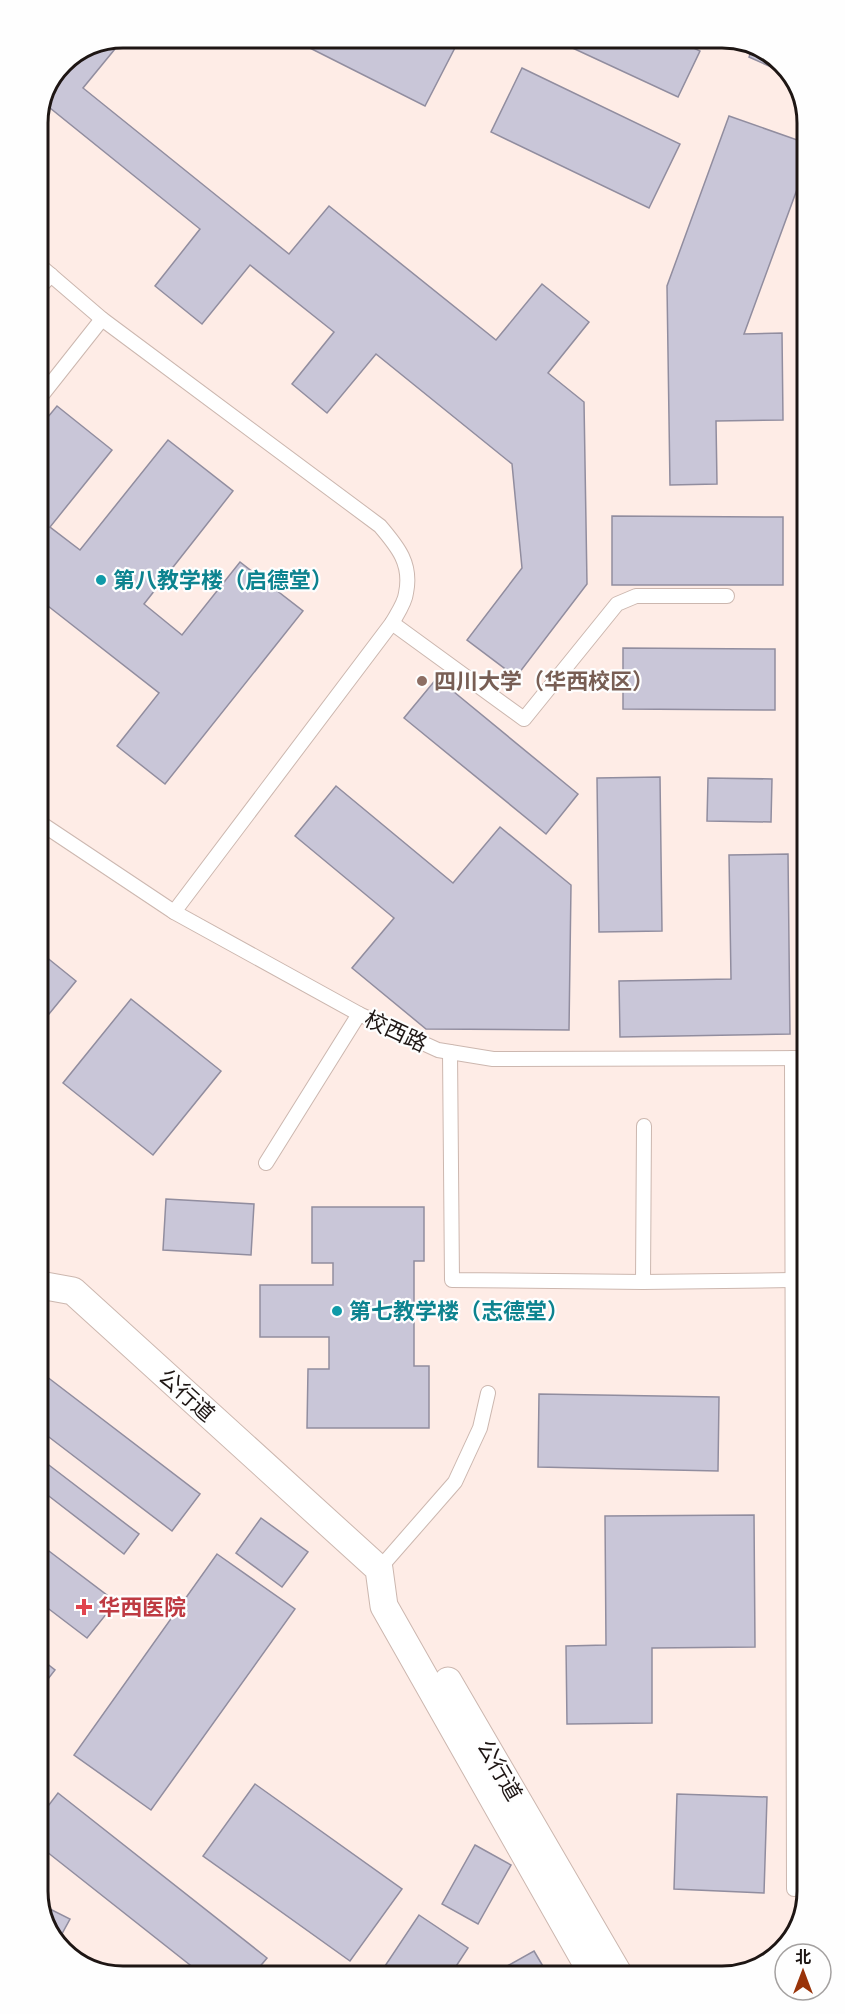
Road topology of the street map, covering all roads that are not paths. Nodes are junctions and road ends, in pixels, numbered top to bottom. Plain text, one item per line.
1 (48, 272) edge
2 (51, 275) junction
3 (48, 278) edge
4 (102, 318) junction
5 (48, 387) edge
6 (727, 596) dead end
7 (392, 623) junction
8 (48, 828) edge
9 (174, 912) junction
10 (359, 1014) junction
11 (450, 1052) junction
12 (797, 1058) edge
13 (797, 1121) edge
14 (644, 1126) dead end
15 (266, 1163) dead end
16 (792, 1280) junction
17 (643, 1282) junction
18 (48, 1287) edge
19 (488, 1393) dead end
20 (379, 1569) junction
21 (794, 1889) dead end
22 (588, 1966) edge
23 (614, 1966) edge

1 - 2 lane
2 - 3 lane
2 - 4 lane
4 - 5 lane
4 - 7 lane
6 - 7 lane
7 - 9 lane
8 - 9 lane, 校西路
9 - 10 lane, 校西路
10 - 11 lane, 校西路
10 - 15 lane
11 - 12 lane, 校西路
11 - 17 lane
13 - 16 lane
14 - 17 lane
16 - 17 lane
16 - 21 lane
18 - 20 street, 公行道
19 - 20 lane
20 - 22 street, 公行道
20 - 23 street, 公行道

